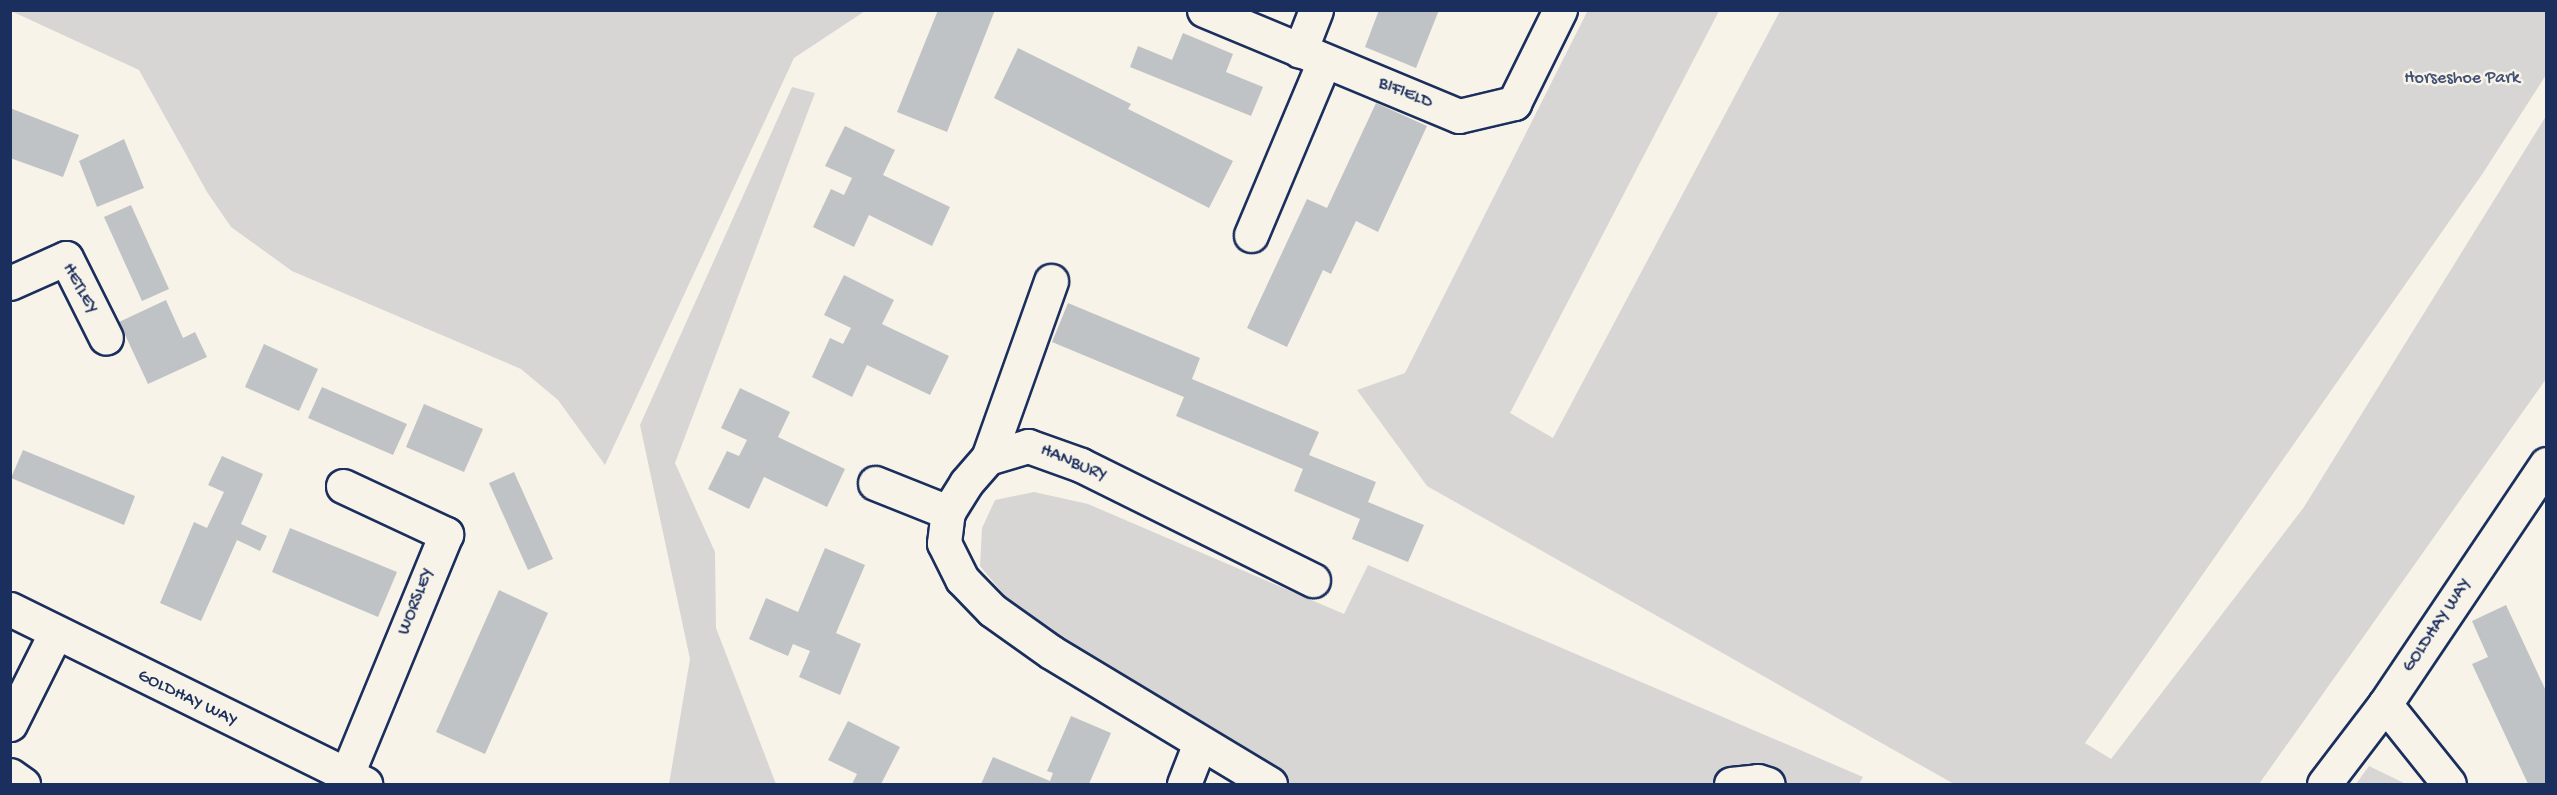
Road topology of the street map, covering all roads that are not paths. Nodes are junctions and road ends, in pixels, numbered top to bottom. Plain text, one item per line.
1 (1204, 10) edge
2 (1316, 10) edge
3 (1560, 10) edge
4 (1312, 56) junction
5 (1251, 236) dead end
6 (1051, 281) dead end
7 (10, 283) edge
8 (106, 338) dead end
9 (988, 458) junction
10 (2547, 464) edge
11 (874, 483) dead end
12 (343, 486) dead end
13 (948, 512) junction
14 (1313, 580) dead end
15 (10, 609) edge
16 (54, 634) junction
17 (2385, 704) junction
18 (10, 724) edge
19 (1200, 743) junction
20 (10, 775) edge
21 (355, 781) edge
22 (23, 784) edge
23 (1184, 784) edge
24 (1270, 784) edge
25 (1731, 784) edge
26 (1768, 784) edge
27 (2324, 784) edge
28 (2449, 784) edge

1 - 4 street, BIFIELD
2 - 4 street
3 - 4 street, BIFIELD
4 - 5 street
6 - 9 street
7 - 8 street, HETLEY
9 - 13 street
9 - 14 street, HANBURY
10 - 17 street, GOLDHAY WAY
11 - 13 street
12 - 21 street, WORSLEY
13 - 19 street
15 - 16 street, GOLDHAY WAY
16 - 18 street
16 - 21 street, GOLDHAY WAY
17 - 27 street, GOLDHAY WAY
17 - 28 street
19 - 23 street
19 - 24 street
20 - 22 street
25 - 26 street

